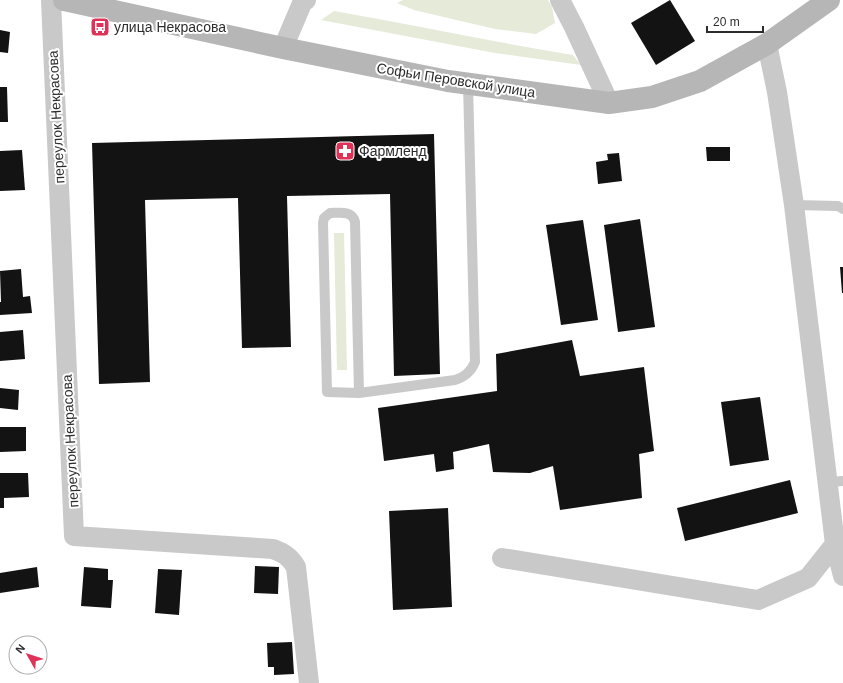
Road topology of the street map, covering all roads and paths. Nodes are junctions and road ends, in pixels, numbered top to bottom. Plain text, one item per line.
1 (51, 0) edge
2 (64, 0) edge
3 (304, 0) edge
4 (560, 0) edge
5 (829, 0) edge
6 (767, 44) junction
7 (283, 48) junction
8 (468, 84) junction
9 (608, 103) junction
10 (794, 205) junction
11 (843, 209) edge
12 (360, 393) junction
13 (835, 481) edge
14 (835, 544) junction
15 (502, 558) dead end
16 (843, 576) edge
17 (309, 683) edge

1 - 17 street, переулок Некрасова
2 - 7 main road, Софьи Перовской улица
3 - 7 street
4 - 9 street
5 - 6 main road, Софьи Перовской улица
6 - 9 main road, Софьи Перовской улица
6 - 10 street
7 - 8 main road, Софьи Перовской улица
8 - 9 main road, Софьи Перовской улица
8 - 12 lane
10 - 11 lane
10 - 13 street
12 - 12 lane
13 - 14 street
14 - 15 street
14 - 16 street

